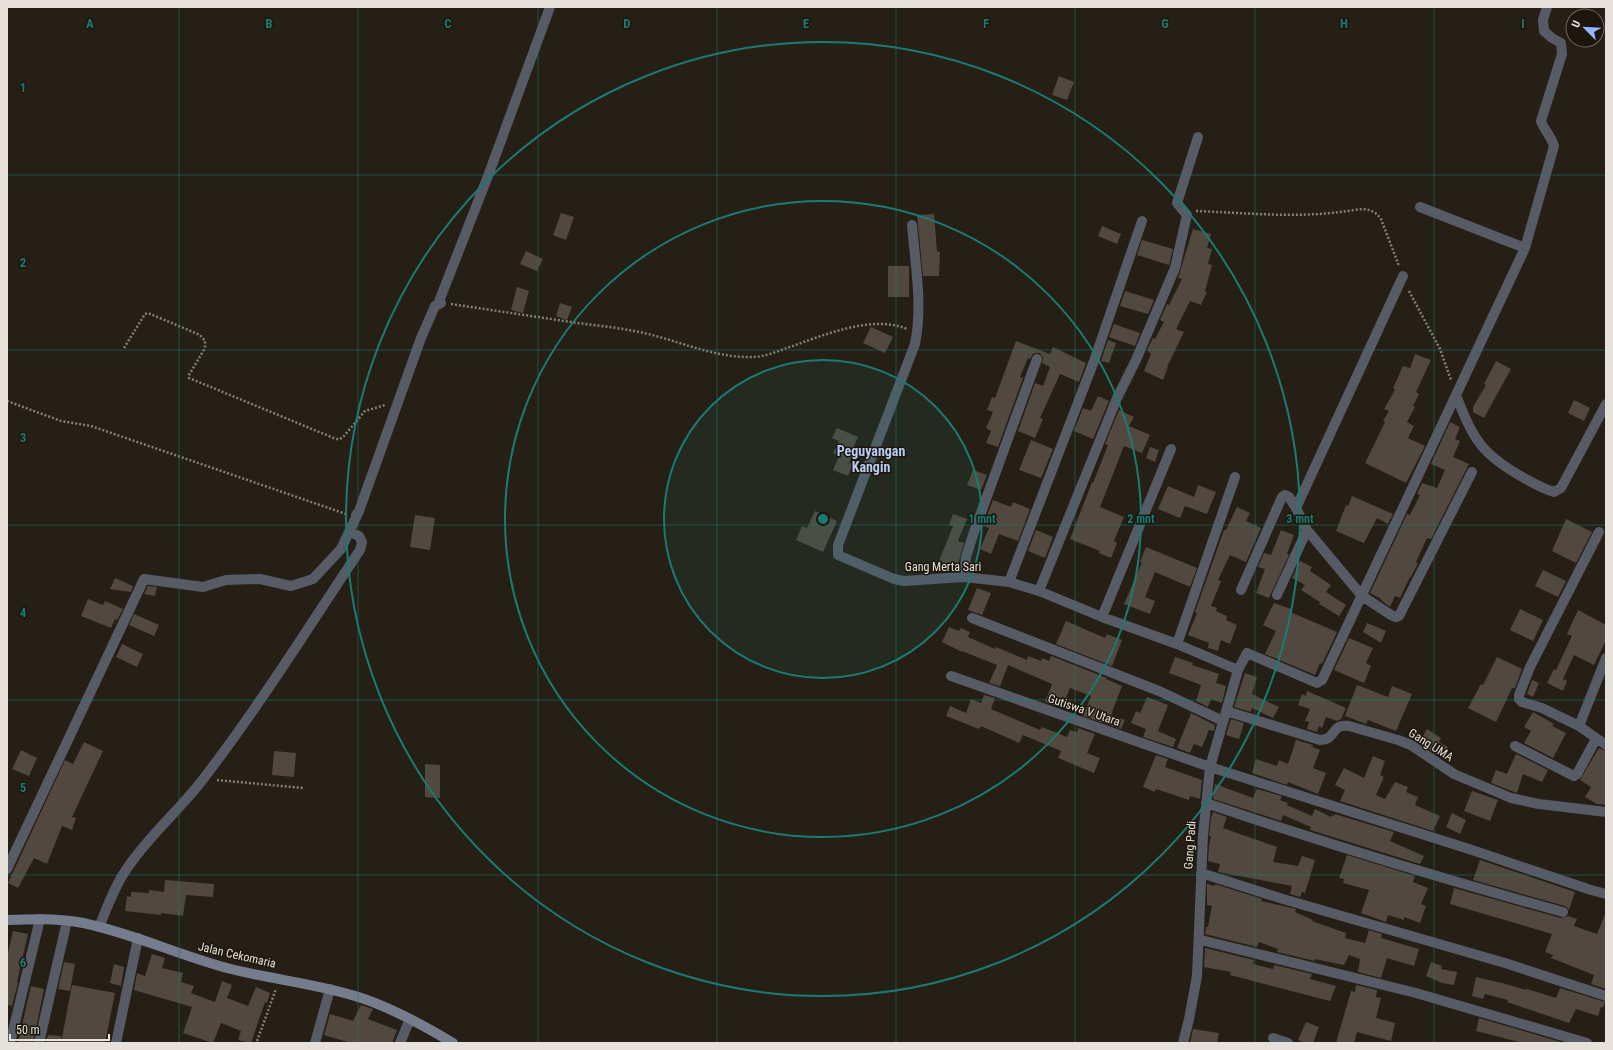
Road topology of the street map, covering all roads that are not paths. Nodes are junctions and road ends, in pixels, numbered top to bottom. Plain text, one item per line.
1 (550, 7) edge
2 (1547, 7) edge
3 (1198, 137) dead end
4 (1420, 207) dead end
5 (1142, 221) dead end
6 (912, 225) dead end
7 (1525, 248) junction
8 (1403, 276) road end
9 (1037, 359) dead end
10 (1456, 395) junction
11 (1606, 404) edge
12 (1171, 449) dead end
13 (1472, 472) dead end
14 (1235, 477) dead end
15 (1296, 508) junction
16 (1307, 530) junction
17 (350, 532) junction
18 (1599, 532) dead end
19 (964, 577) junction
20 (1010, 582) junction
21 (1241, 590) dead end
22 (1039, 591) junction
23 (1277, 595) dead end
24 (1362, 596) junction
25 (1102, 617) junction
26 (972, 618) dead end
27 (1178, 644) junction
28 (1606, 658) edge
29 (1238, 670) junction
30 (951, 676) dead end
31 (1226, 711) junction
32 (1222, 721) junction
33 (1579, 726) junction
34 (1596, 739) junction
35 (1606, 745) edge
36 (1515, 746) dead end
37 (1210, 767) junction
38 (1206, 803) junction
39 (1606, 812) edge
40 (7, 869) edge
41 (1201, 873) junction
42 (1606, 894) edge
43 (1563, 912) dead end
44 (40, 919) junction
45 (7, 920) edge
46 (67, 921) junction
47 (99, 927) junction
48 (138, 938) junction
49 (1202, 940) dead end
50 (330, 989) junction
51 (1606, 996) edge
52 (410, 1019) junction
53 (1273, 1038) dead end
54 (10, 1043) edge
55 (39, 1043) edge
56 (116, 1043) edge
57 (315, 1043) edge
58 (400, 1043) edge
59 (454, 1043) edge
60 (1183, 1043) edge
61 (1288, 1043) edge
62 (1587, 1043) edge

1 - 17 street
2 - 7 street
3 - 22 street
4 - 7 street
5 - 20 street
6 - 19 street, Gang Merta Sari
7 - 10 street
8 - 15 street
9 - 19 street
10 - 11 street
10 - 24 street
12 - 25 street
13 - 24 street
14 - 27 street
15 - 16 street
15 - 21 street
16 - 23 street
16 - 24 street
17 - 40 street
17 - 47 street
18 - 33 street
19 - 20 street, Gang Merta Sari
20 - 22 street, Gang Merta Sari
22 - 25 street, Gang Merta Sari
24 - 29 street, Gang Padi
25 - 27 street, Gang Merta Sari
26 - 32 street
27 - 29 street, Gang Merta Sari
28 - 33 street
29 - 31 street, Gang Padi
30 - 37 street, Gutiswa V Utara
31 - 32 street, Gang Padi
31 - 39 street, Gang UMA
32 - 37 street, Gang Padi
33 - 34 street
34 - 35 street
34 - 36 street
37 - 38 street, Gang Padi
37 - 42 street, Gutiswa V Utara
38 - 41 street, Gang Padi
38 - 43 street
41 - 51 street
41 - 60 street, Gang Padi
44 - 45 street, Jalan Cekomaria
44 - 46 street, Jalan Cekomaria
44 - 54 street
46 - 47 street, Jalan Cekomaria
46 - 55 street
47 - 48 street, Jalan Cekomaria
48 - 50 street, Jalan Cekomaria
48 - 56 street
49 - 62 street
50 - 52 street, Jalan Cekomaria
50 - 57 street
52 - 58 street
52 - 59 street, Jalan Cekomaria
53 - 61 street

